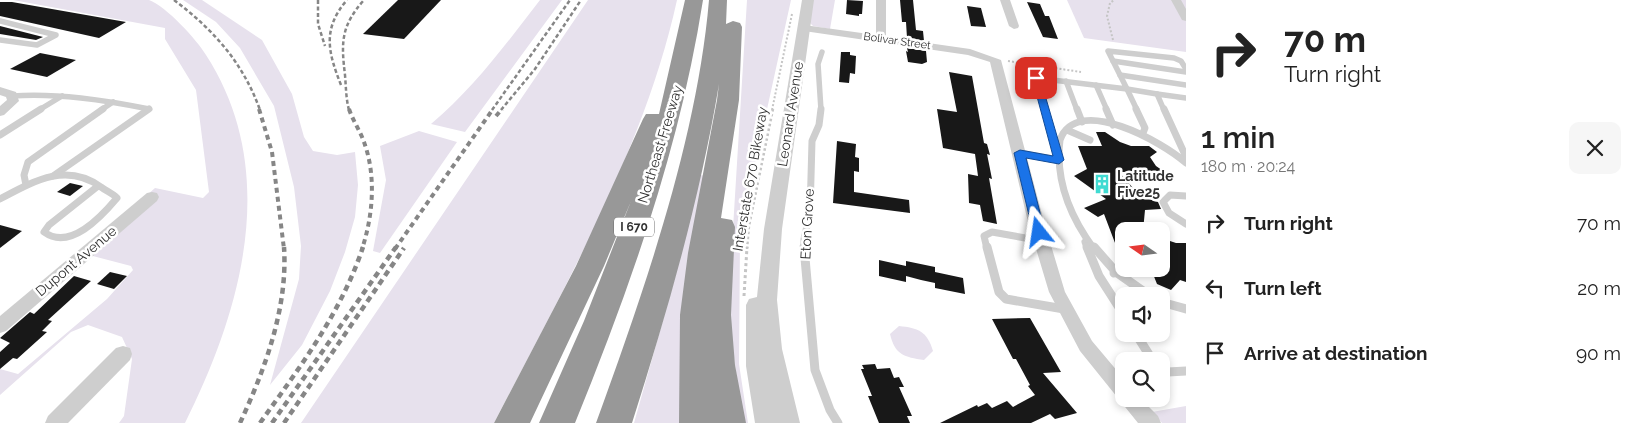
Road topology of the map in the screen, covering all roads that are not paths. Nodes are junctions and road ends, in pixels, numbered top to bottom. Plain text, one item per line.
1 (694, 0) edge
2 (718, 0) edge
3 (734, 0) edge
4 (808, 0) edge
5 (881, 0) edge
6 (1005, 0) edge
7 (1176, 0) edge
8 (1186, 18) edge
9 (0, 21) edge
10 (1014, 26) dead end
11 (804, 28) junction
12 (689, 38) junction
13 (881, 39) junction
14 (0, 40) edge
15 (822, 52) dead end
16 (1113, 61) junction
17 (1186, 70) edge
18 (1120, 75) junction
19 (1066, 80) junction
20 (1096, 85) junction
21 (1186, 85) edge
22 (1127, 89) junction
23 (0, 91) edge
24 (1157, 94) junction
25 (62, 96) junction
26 (13, 98) junction
27 (1186, 98) edge
28 (728, 100) junction
29 (113, 102) junction
30 (0, 112) edge
31 (1082, 122) junction
32 (1113, 124) junction
33 (1066, 130) junction
34 (1144, 133) junction
35 (0, 135) edge
36 (1090, 140) dead end
37 (1020, 153) junction
38 (1186, 157) edge
39 (1059, 160) junction
40 (1186, 163) edge
41 (49, 178) junction
42 (26, 185) junction
43 (98, 186) junction
44 (1186, 196) edge
45 (152, 197) dead end
46 (0, 199) edge
47 (1072, 210) junction
48 (1186, 224) edge
49 (772, 229) junction
50 (1042, 241) junction
51 (1114, 273) joint
52 (1136, 287) edge
53 (1115, 301) edge
54 (1170, 305) edge
55 (1064, 308) junction
56 (1186, 309) edge
57 (0, 326) edge
58 (123, 354) dead end
59 (1186, 371) edge
60 (1170, 372) edge
61 (1115, 383) edge
62 (1136, 407) edge
63 (55, 423) edge
64 (512, 423) edge
65 (557, 423) edge
66 (614, 423) edge
67 (697, 423) edge
68 (728, 423) edge
69 (767, 423) edge
70 (788, 423) edge
71 (838, 423) edge
72 (1151, 423) edge

1 - 12 highway, Northeast Freeway / I 670
2 - 66 highway
3 - 28 highway
4 - 11 street, Leonard Avenue
5 - 13 street
6 - 10 street
7 - 8 street
9 - 14 lane
11 - 13 street, Bolivar Street
11 - 49 street, Leonard Avenue
12 - 64 highway
12 - 65 highway, Northeast Freeway / I 670
13 - 37 street, Bolivar Street
15 - 71 lane, Eton Grove
16 - 17 lane
16 - 17 lane
16 - 18 lane
18 - 21 lane
18 - 22 lane
19 - 20 lane
19 - 31 lane
19 - 39 lane
20 - 22 lane
20 - 32 lane
22 - 24 lane
22 - 34 lane
23 - 26 street
24 - 27 lane
24 - 38 lane
25 - 26 lane
25 - 29 lane
25 - 35 lane
26 - 30 street
28 - 67 highway
28 - 68 highway
29 - 41 lane
29 - 42 lane
31 - 32 lane
31 - 33 lane
32 - 34 lane
33 - 36 lane
33 - 39 lane
34 - 40 lane
37 - 39 lane
37 - 50 street
39 - 47 lane
41 - 42 lane
41 - 43 lane
42 - 46 lane
43 - 43 lane
44 - 48 lane
45 - 57 street, Dupont Avenue
47 - 51 lane
47 - 53 lane
49 - 69 street, Leonard Avenue
49 - 70 street, Leonard Avenue
50 - 55 street
50 - 55 lane
51 - 52 lane
54 - 56 lane
55 - 61 street
58 - 63 street
59 - 60 lane
62 - 72 street

